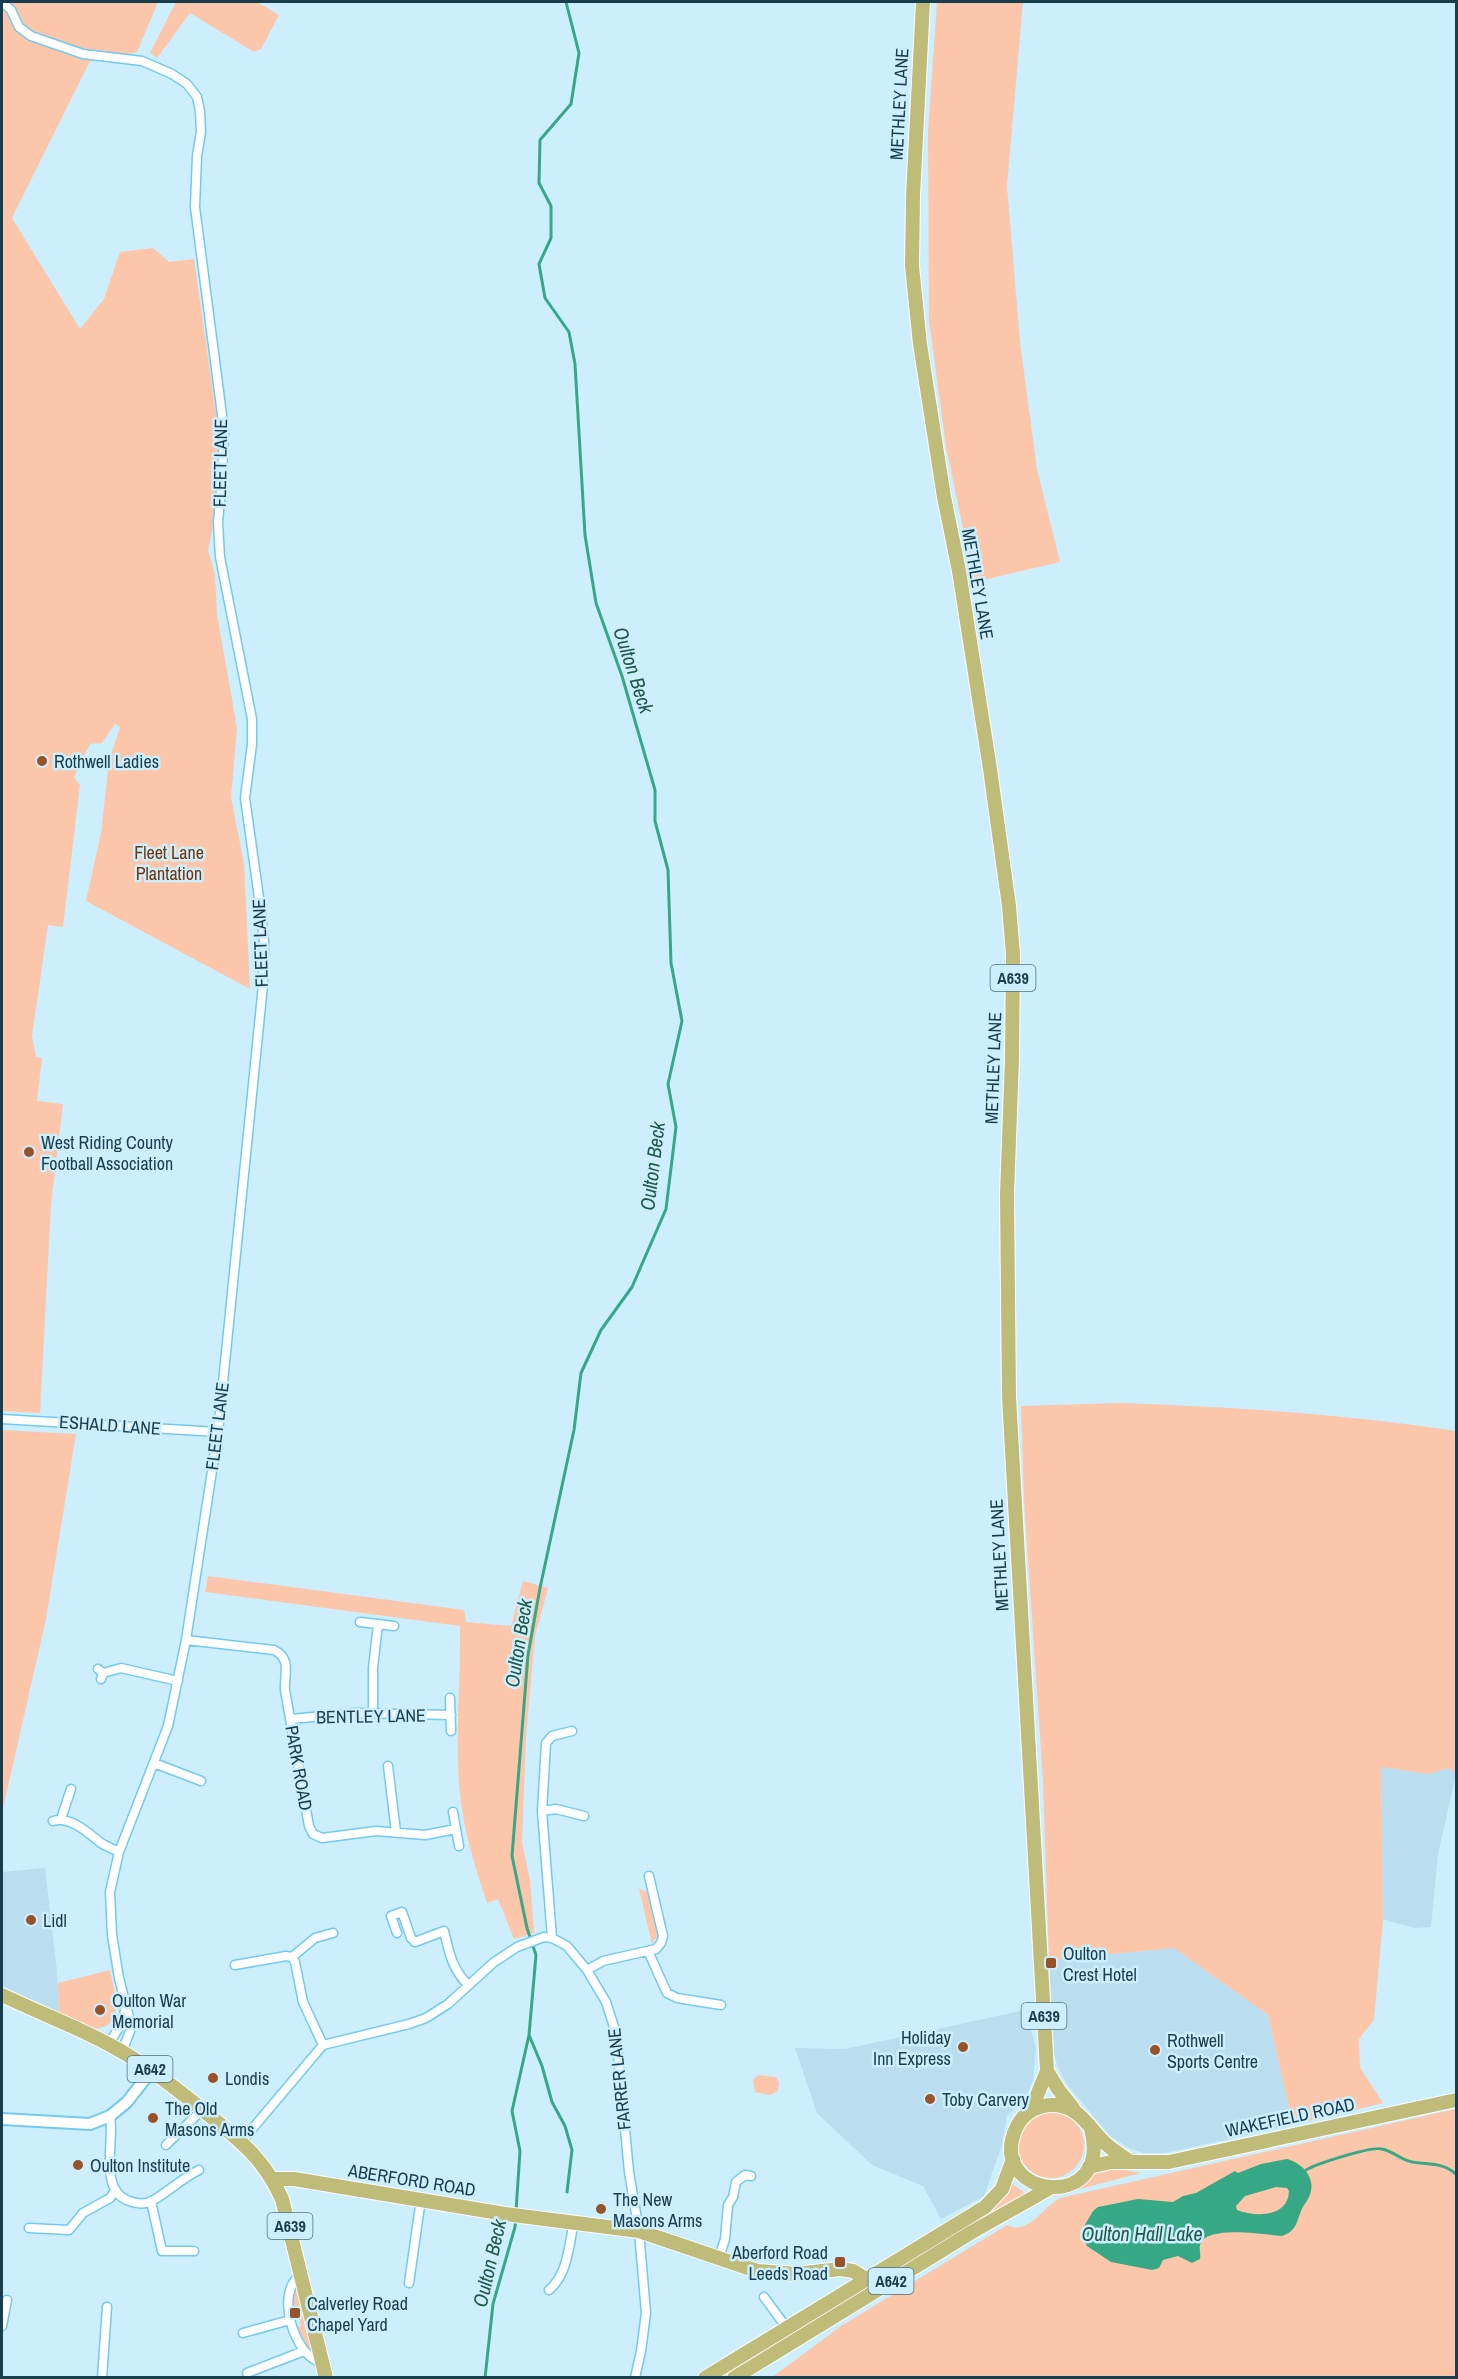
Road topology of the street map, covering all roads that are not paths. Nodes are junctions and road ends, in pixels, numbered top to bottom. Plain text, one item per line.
1 (2, 2) edge
2 (923, 2) edge
3 (2, 1419) edge
4 (218, 1432) junction
5 (360, 1622) dead end
6 (378, 1624) junction
7 (394, 1626) dead end
8 (186, 1640) junction
9 (100, 1674) dead end
10 (178, 1681) junction
11 (450, 1698) dead end
12 (373, 1713) junction
13 (451, 1715) junction
14 (291, 1719) junction
15 (451, 1731) dead end
16 (572, 1731) dead end
17 (154, 1763) junction
18 (388, 1766) dead end
19 (201, 1781) dead end
20 (71, 1789) dead end
21 (542, 1811) junction
22 (453, 1812) dead end
23 (584, 1816) dead end
24 (456, 1829) junction
25 (396, 1832) junction
26 (459, 1846) dead end
27 (119, 1852) junction
28 (649, 1876) dead end
29 (333, 1933) dead end
30 (397, 1933) dead end
31 (552, 1938) junction
32 (648, 1951) junction
33 (292, 1957) junction
34 (235, 1965) dead end
35 (587, 1970) junction
36 (468, 1985) junction
37 (2, 1995) edge
38 (721, 2005) dead end
39 (126, 2007) junction
40 (109, 2044) junction
41 (323, 2045) junction
42 (122, 2052) junction
43 (152, 2070) junction
44 (1047, 2071) junction
45 (1456, 2100) edge
46 (202, 2110) junction
47 (1076, 2111) junction
48 (1027, 2114) junction
49 (110, 2116) junction
50 (2, 2119) edge
51 (1091, 2129) junction
52 (242, 2141) junction
53 (166, 2145) dead end
54 (1013, 2158) junction
55 (1131, 2162) junction
56 (1089, 2167) junction
57 (199, 2170) dead end
58 (751, 2176) dead end
59 (273, 2179) junction
60 (1050, 2188) junction
61 (115, 2192) junction
62 (421, 2199) junction
63 (151, 2201) junction
64 (574, 2222) junction
65 (29, 2228) dead end
66 (639, 2231) junction
67 (194, 2251) dead end
68 (719, 2258) junction
69 (301, 2275) junction
70 (866, 2279) junction
71 (409, 2283) dead end
72 (549, 2290) dead end
73 (764, 2297) dead end
74 (7, 2300) dead end
75 (107, 2307) dead end
76 (290, 2320) junction
77 (2, 2326) edge
78 (786, 2327) junction
79 (243, 2333) dead end
80 (304, 2351) junction
81 (323, 2363) junction
82 (247, 2373) dead end
83 (102, 2378) edge
84 (326, 2378) edge
85 (635, 2378) edge
86 (705, 2378) edge
87 (734, 2378) edge

1 - 4 street, FLEET LANE
2 - 44 main road, METHLEY LANE / A639
3 - 4 street, ESHALD LANE
4 - 8 street, FLEET LANE
5 - 6 street
6 - 7 street
6 - 12 street
8 - 10 street, FLEET LANE
8 - 14 street, PARK ROAD
9 - 10 street
10 - 17 street, FLEET LANE
11 - 13 street, BENTLEY LANE
12 - 13 street, BENTLEY LANE
12 - 14 street, BENTLEY LANE
13 - 15 street, BENTLEY LANE
14 - 25 street, PARK ROAD
16 - 21 street
17 - 19 street
17 - 27 street, FLEET LANE
18 - 25 street
20 - 27 street
21 - 23 street
21 - 31 street
22 - 24 street
24 - 25 street, PARK ROAD
24 - 26 street
27 - 39 street, FLEET LANE
28 - 32 street
29 - 33 street
30 - 36 street
31 - 35 street, FARRER LANE
31 - 36 street
32 - 35 street
32 - 38 street
33 - 34 street
33 - 41 street
35 - 66 street, FARRER LANE
36 - 41 street
37 - 40 main road, A642
39 - 40 street
39 - 42 street, FLEET LANE
40 - 42 main road, A642
41 - 52 street
42 - 43 main road, A642
43 - 46 main road, A642
43 - 49 street
44 - 47 main road, METHLEY LANE / A639
44 - 48 main road, METHLEY LANE / A639
45 - 55 main road, WAKEFIELD ROAD
46 - 52 main road, A642
46 - 53 street
47 - 48 main road
47 - 51 main road
48 - 54 main road, A642
49 - 50 street
49 - 61 street
51 - 55 main road
51 - 56 main road
52 - 59 main road, A642
54 - 60 main road
54 - 70 main road, A642
55 - 56 main road, WAKEFIELD ROAD
56 - 60 main road, A642
57 - 63 street
58 - 68 street
59 - 62 main road, ABERFORD ROAD / A642
59 - 69 main road, A639
60 - 87 main road, A642
61 - 63 street
61 - 65 street
62 - 64 main road, ABERFORD ROAD / A642
62 - 71 street
63 - 67 street
64 - 66 main road, ABERFORD ROAD / A642
64 - 72 street
66 - 68 main road, ABERFORD ROAD / A642
66 - 85 street, FARRER LANE
68 - 70 main road, ABERFORD ROAD / A642
69 - 76 street
69 - 81 main road, A639
70 - 78 main road, A642
73 - 78 street
74 - 77 street
75 - 83 street
76 - 79 street
76 - 80 street
78 - 86 main road, A642
80 - 81 street
80 - 82 street
81 - 84 main road, A639

